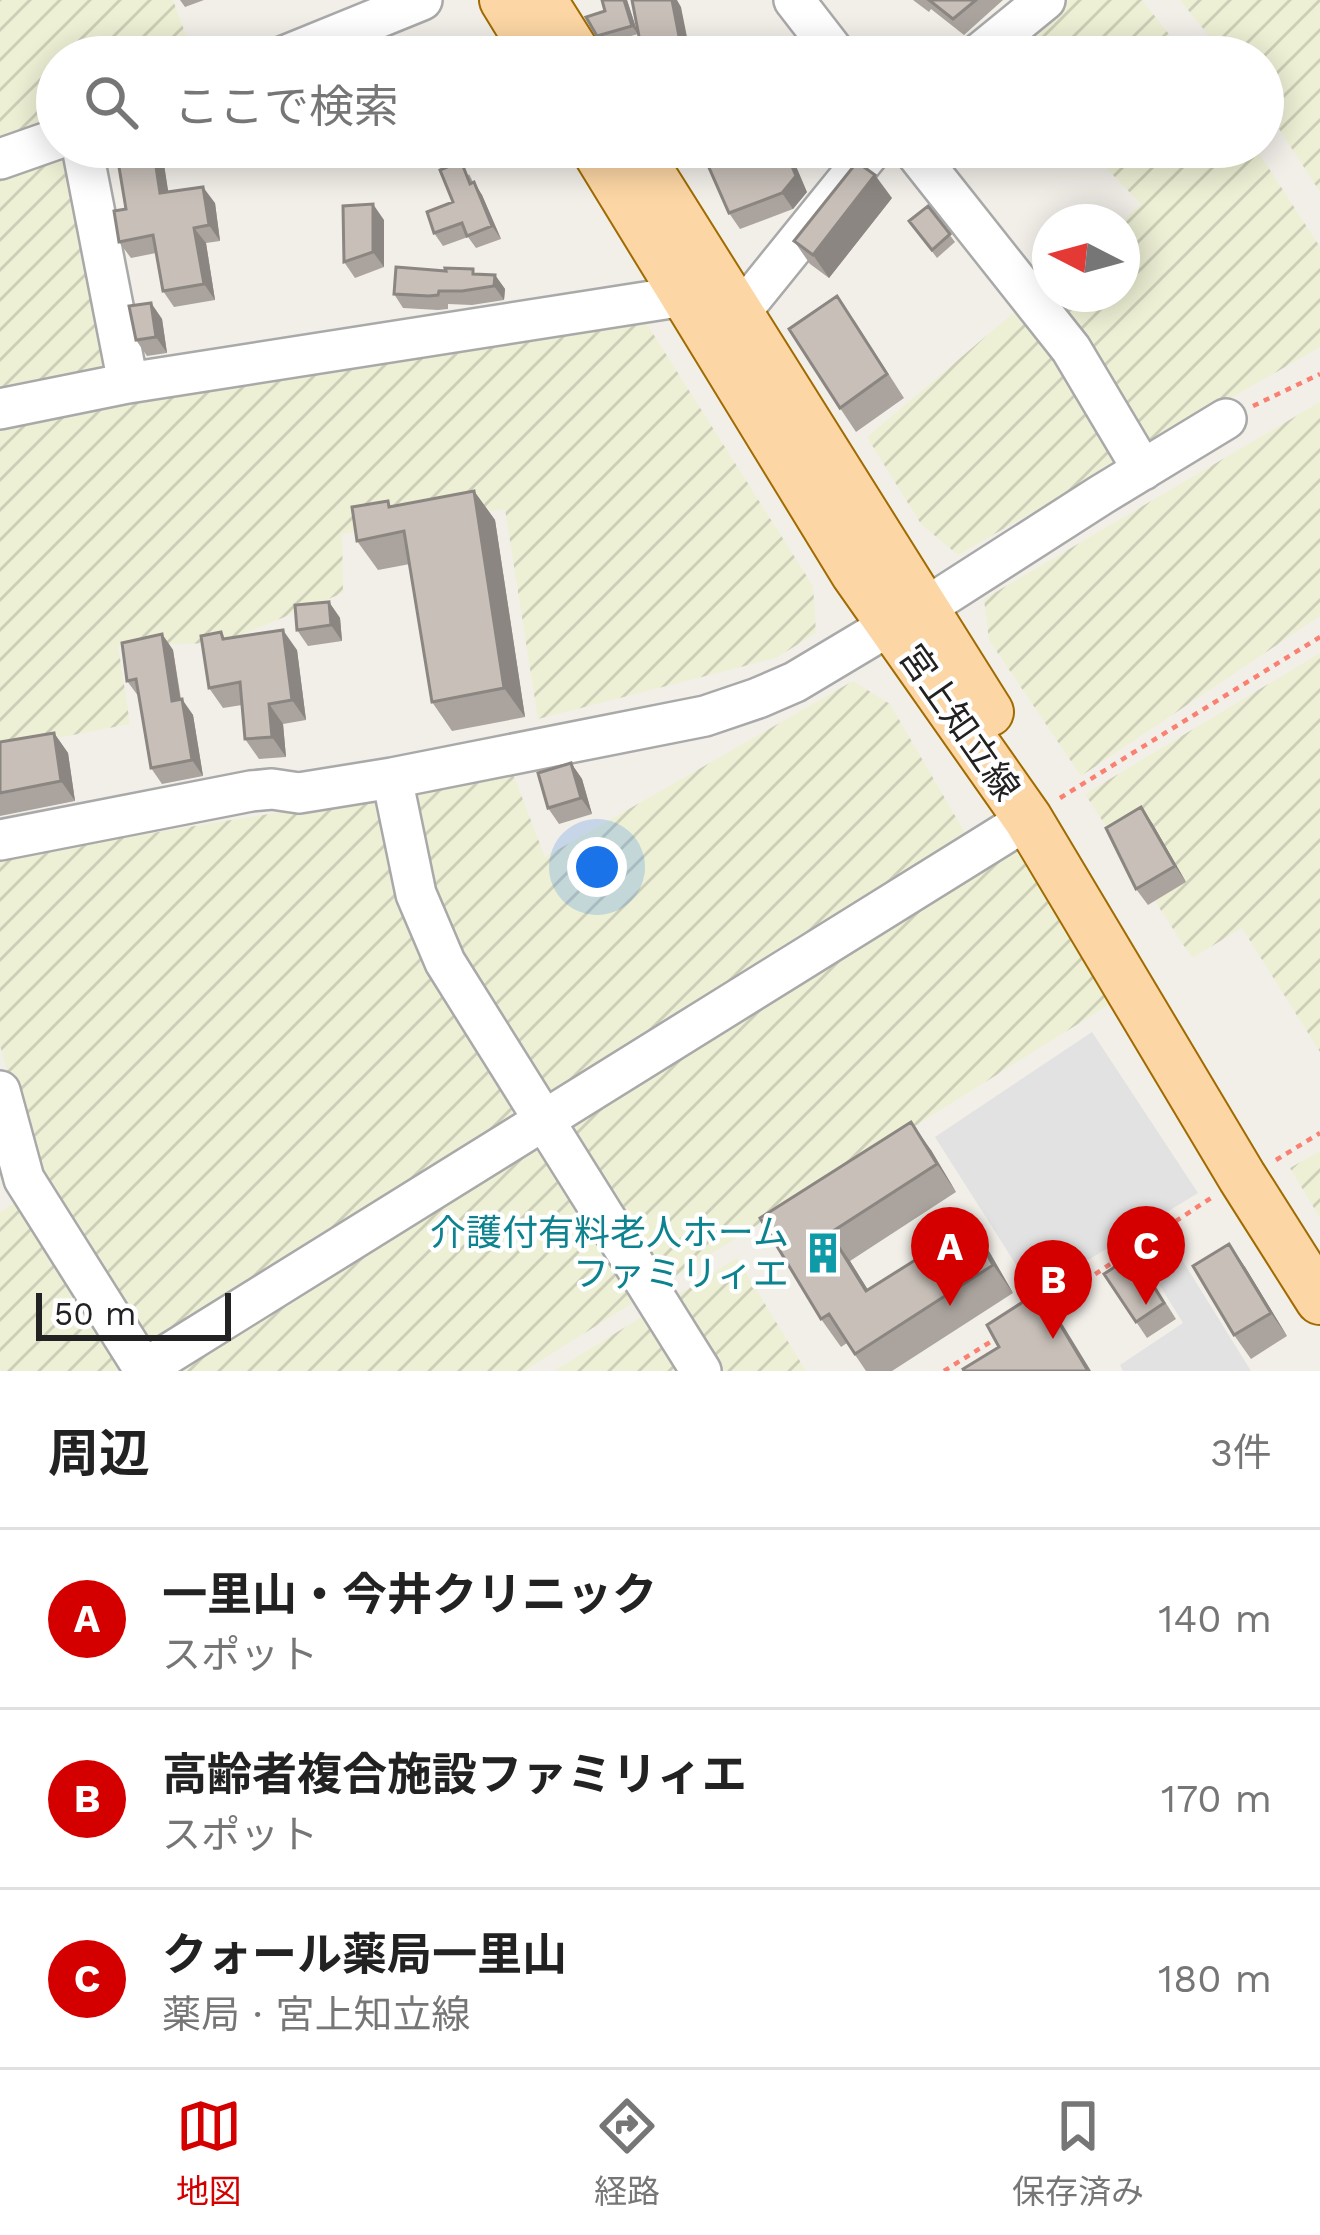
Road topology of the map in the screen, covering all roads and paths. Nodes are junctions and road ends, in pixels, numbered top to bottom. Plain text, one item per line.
1 (422, 0) edge
2 (504, 0) edge
3 (542, 0) edge
4 (794, 0) edge
5 (1045, 0) edge
6 (334, 36) edge
7 (526, 36) edge
8 (565, 36) edge
9 (822, 36) edge
10 (1001, 36) edge
11 (36, 146) edge
12 (0, 159) edge
13 (86, 168) edge
14 (607, 168) edge
15 (647, 168) edge
16 (857, 168) edge
17 (927, 168) edge
18 (685, 296) junction
19 (739, 314) junction
20 (1320, 374) edge
21 (128, 383) junction
22 (0, 410) edge
23 (1226, 419) joint
24 (1143, 470) junction
25 (908, 616) junction
26 (1320, 637) edge
27 (392, 778) junction
28 (1037, 813) junction
29 (0, 841) edge
30 (0, 1091) edge
31 (545, 1120) junction
32 (1320, 1133) edge
33 (1251, 1173) junction
34 (1320, 1263) edge
35 (1320, 1300) edge
36 (1039, 1311) edge
37 (1001, 1335) edge
38 (143, 1370) edge
39 (701, 1371) edge
40 (944, 1371) edge

1 - 6 street
2 - 7 main road
3 - 8 main road
4 - 9 street
5 - 10 street
11 - 12 street
13 - 21 street
14 - 18 main road, 宮上知立線
15 - 19 main road, 宮上知立線
16 - 19 street
17 - 24 street
18 - 21 street
18 - 25 main road, 宮上知立線
19 - 25 main road, 宮上知立線
20 - 23 path
21 - 22 street
23 - 24 street
24 - 25 street
25 - 27 street
25 - 28 main road, 宮上知立線
26 - 28 path
27 - 29 street
27 - 31 street
28 - 31 street
28 - 33 main road, 宮上知立線
30 - 38 street
31 - 38 street
31 - 39 street
32 - 33 path
33 - 34 main road, 宮上知立線
33 - 35 main road, 宮上知立線
33 - 36 path
37 - 40 path

